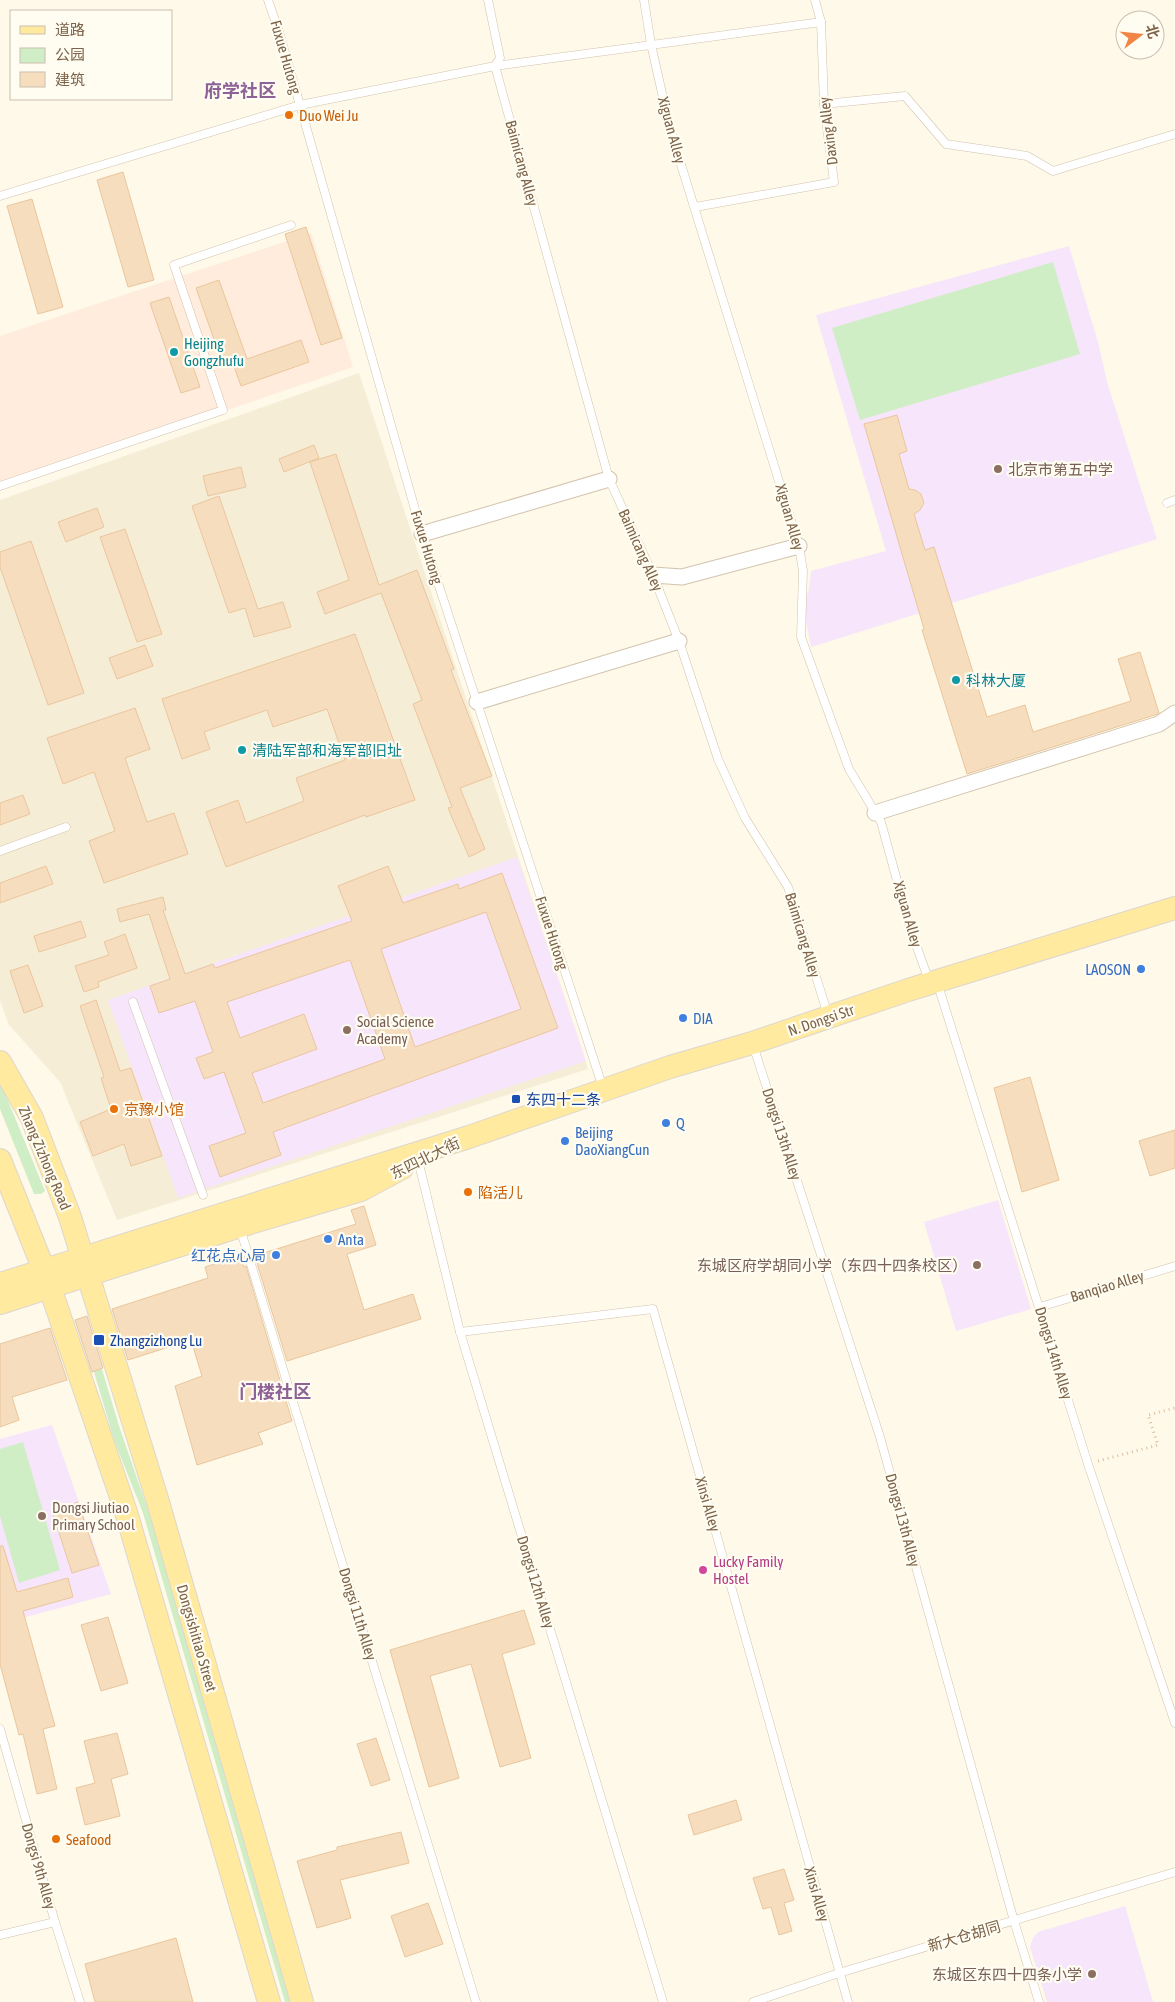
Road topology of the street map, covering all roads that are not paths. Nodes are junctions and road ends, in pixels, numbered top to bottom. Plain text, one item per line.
1 (268, 0) edge
2 (488, 0) edge
3 (644, 0) edge
4 (815, 0) edge
5 (821, 22) junction
6 (651, 44) junction
7 (496, 66) junction
8 (824, 104) junction
9 (300, 105) junction
10 (1175, 134) edge
11 (0, 196) edge
12 (694, 207) junction
13 (291, 224) dead end
14 (609, 479) junction
15 (0, 486) edge
16 (422, 534) junction
17 (799, 546) junction
18 (653, 575) junction
19 (679, 641) junction
20 (477, 702) junction
21 (1175, 713) edge
22 (875, 814) junction
23 (66, 827) dead end
24 (0, 850) edge
25 (1175, 908) edge
26 (933, 983) junction
27 (133, 1002) dead end
28 (828, 1017) junction
29 (752, 1043) junction
30 (0, 1062) edge
31 (603, 1090) junction
32 (468, 1137) junction
33 (0, 1160) edge
34 (418, 1160) junction
35 (203, 1195) dead end
36 (240, 1226) junction
37 (85, 1266) junction
38 (1175, 1266) edge
39 (47, 1278) junction
40 (0, 1284) edge
41 (0, 1303) edge
42 (1040, 1307) junction
43 (460, 1332) junction
44 (1175, 1723) edge
45 (0, 1730) edge
46 (1175, 1872) edge
47 (1014, 1921) junction
48 (55, 1922) junction
49 (0, 1935) edge
50 (839, 1973) junction
51 (80, 2002) edge
52 (269, 2002) edge
53 (302, 2002) edge
54 (476, 2002) edge
55 (663, 2002) edge
56 (753, 2002) edge
57 (848, 2002) edge
58 (1039, 2002) edge

1 - 9 lane, Fuxue Hutong
2 - 7 lane, Baimicang Alley
3 - 6 lane, Xiguan Alley
4 - 5 lane, Daxing Alley
5 - 6 lane
5 - 8 lane, Daxing Alley
6 - 7 lane
6 - 12 lane, Xiguan Alley
7 - 9 lane
7 - 14 lane, Baimicang Alley
8 - 10 lane
8 - 12 lane, Daxing Alley
9 - 11 lane
9 - 16 lane, Fuxue Hutong
12 - 17 lane, Xiguan Alley
13 - 15 lane
14 - 16 street
14 - 18 lane, Baimicang Alley
16 - 20 lane, Fuxue Hutong
17 - 18 street
17 - 22 lane, Xiguan Alley
18 - 19 lane, Baimicang Alley
19 - 20 street
19 - 28 lane, Baimicang Alley
20 - 31 lane, Fuxue Hutong
21 - 22 street
22 - 26 lane, Xiguan Alley
23 - 24 lane
25 - 26 main road, N. Dongsi Str
26 - 28 main road, N. Dongsi Str
26 - 42 lane, Dongsi 14th Alley
27 - 35 lane
28 - 29 main road, N. Dongsi Str
29 - 31 main road, N. Dongsi Str
29 - 47 lane, Dongsi 13th Alley
30 - 37 main road, Zhang Zizhong Road
31 - 32 main road, N. Dongsi Str
32 - 34 main road, 东四北大街
32 - 37 main road, 东四北大街
33 - 39 main road
34 - 36 main road, 东四北大街
34 - 43 lane, Dongsi 12th Alley
36 - 37 main road, 东四北大街
36 - 54 lane, Dongsi 11th Alley
37 - 39 main road, 东四北大街
37 - 53 main road, Dongsishitiao Street
38 - 42 lane, Banqiao Alley
39 - 40 main road, 东四北大街
39 - 41 main road, 东四北大街
39 - 52 main road
42 - 44 lane, Dongsi 14th Alley
43 - 50 lane, Xinsi Alley
43 - 55 lane, Dongsi 12th Alley
45 - 48 lane, Dongsi 9th Alley
46 - 47 lane, 新大仓胡同
47 - 50 lane, 新大仓胡同
47 - 58 lane, Dongsi 13th Alley
48 - 49 lane
48 - 51 lane, Dongsi 9th Alley
50 - 56 lane, 新大仓胡同
50 - 57 lane

